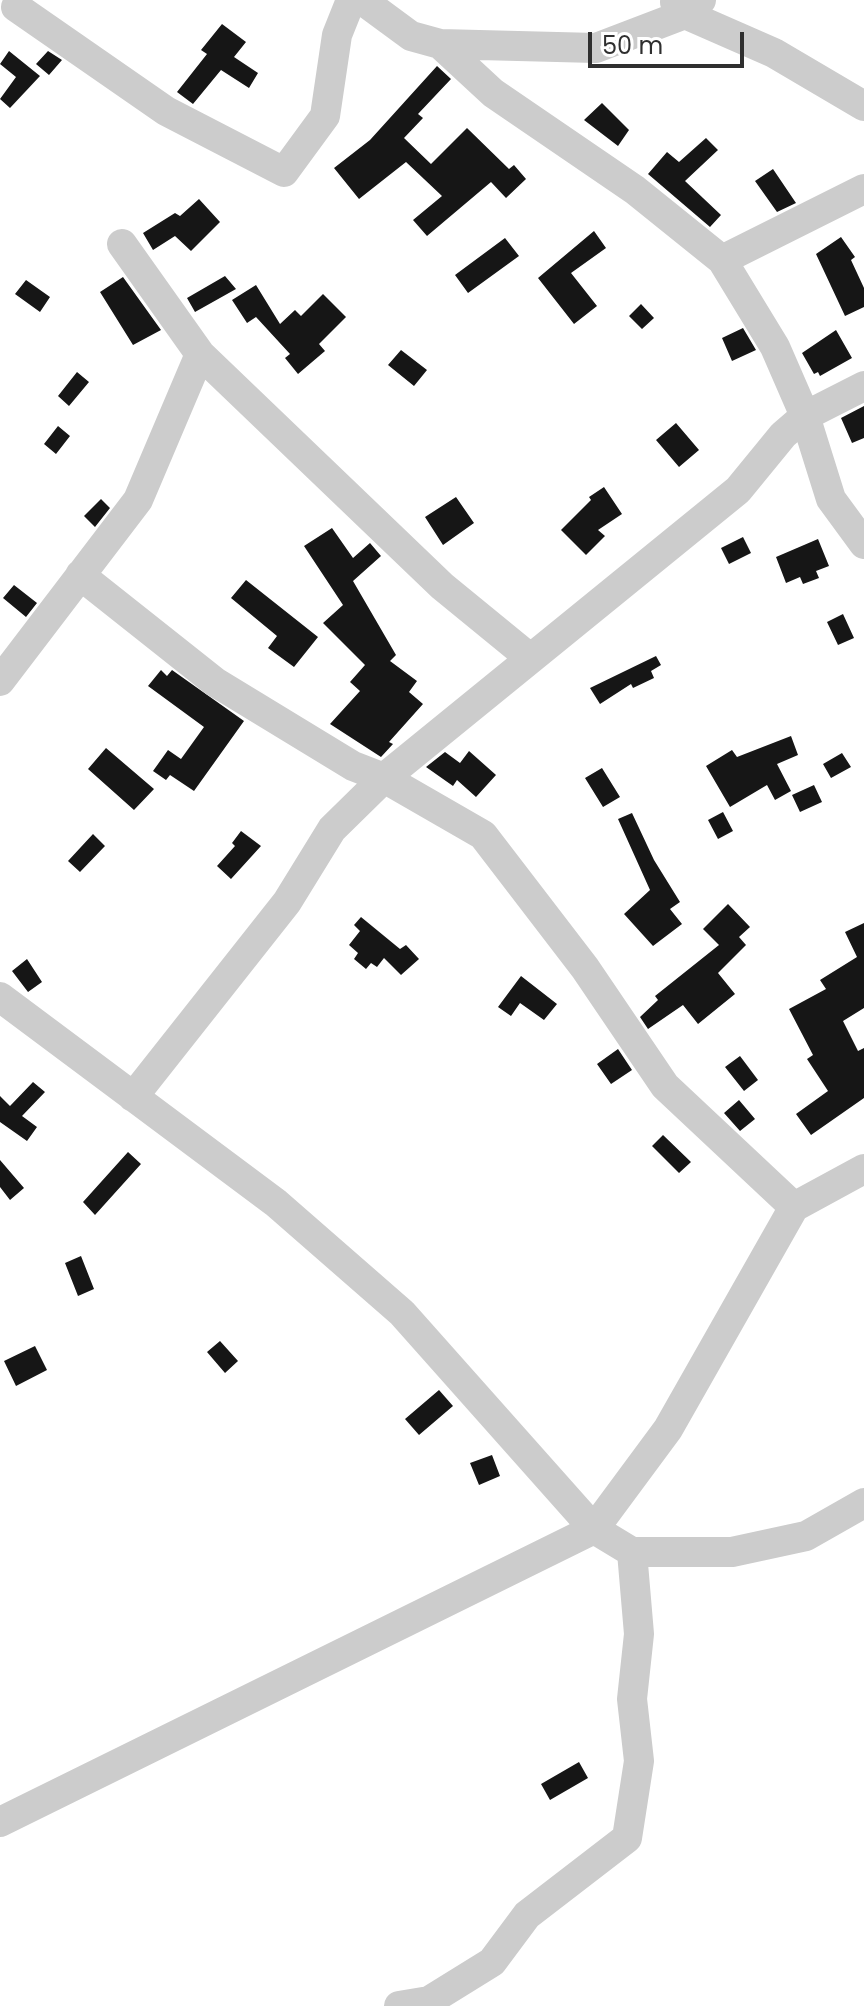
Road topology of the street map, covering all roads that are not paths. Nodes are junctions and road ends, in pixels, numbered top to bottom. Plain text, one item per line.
1 (351, 0) edge
2 (362, 0) edge
3 (686, 5) edge
4 (12, 9) edge
5 (440, 44) junction
6 (864, 106) edge
7 (864, 189) edge
8 (122, 244) dead end
9 (722, 260) junction
10 (200, 354) junction
11 (864, 386) edge
12 (805, 416) junction
13 (864, 544) edge
14 (80, 575) junction
15 (530, 658) junction
16 (0, 681) edge
17 (384, 778) junction
18 (0, 997) edge
19 (133, 1097) junction
20 (864, 1169) edge
21 (794, 1207) junction
22 (864, 1503) edge
23 (594, 1529) junction
24 (632, 1552) junction
25 (0, 1822) edge
26 (399, 2006) edge

1 - 4 street
2 - 5 street
3 - 5 street
3 - 6 street
5 - 9 street
7 - 9 street
8 - 10 street
9 - 12 street
10 - 14 street
10 - 15 street
11 - 12 street
12 - 13 street
12 - 15 street
14 - 16 street
14 - 17 street
15 - 17 street
17 - 19 street
17 - 21 street
18 - 19 street
19 - 23 street
20 - 21 street
21 - 23 street
22 - 24 street
23 - 24 street
23 - 25 street
24 - 26 street

